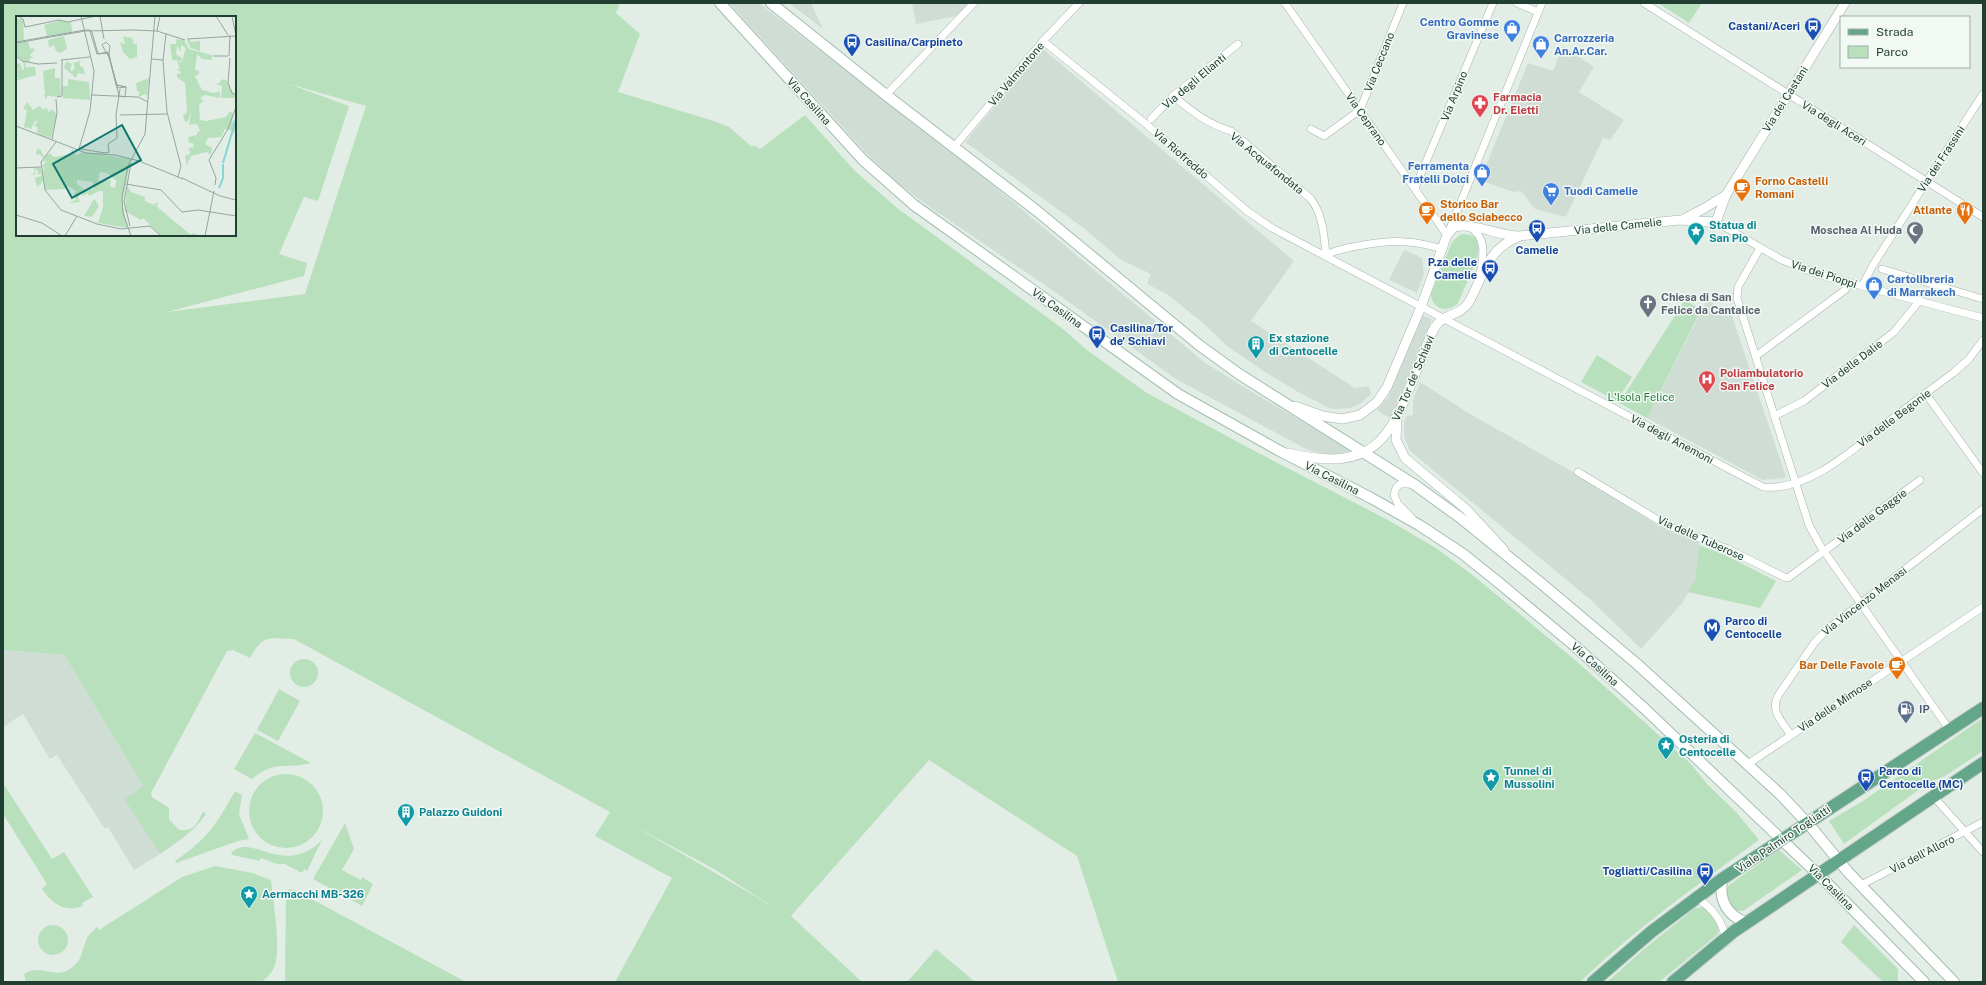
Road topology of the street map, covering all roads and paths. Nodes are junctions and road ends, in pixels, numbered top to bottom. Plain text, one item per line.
1 (720, 3) edge
2 (771, 3) edge
3 (974, 3) edge
4 (1079, 3) edge
5 (1285, 3) edge
6 (1403, 3) edge
7 (1493, 3) edge
8 (1517, 3) edge
9 (1542, 3) edge
10 (1644, 3) edge
11 (1845, 3) edge
12 (1538, 12) junction
13 (1043, 41) junction
14 (1238, 44) dead end
15 (1788, 93) junction
16 (1983, 94) edge
17 (886, 95) junction
18 (1173, 96) junction
19 (1360, 110) junction
20 (1151, 119) dead end
21 (1311, 129) dead end
22 (954, 147) junction
23 (1927, 182) junction
24 (1415, 188) junction
25 (1726, 195) junction
26 (1983, 217) edge
27 (1680, 220) junction
28 (1716, 222) junction
29 (1468, 226) junction
30 (1447, 235) junction
31 (1520, 236) junction
32 (1760, 248) junction
33 (1443, 249) junction
34 (1326, 255) junction
35 (1882, 269) dead end
36 (1480, 277) junction
37 (1849, 283) junction
38 (1862, 286) junction
39 (1983, 299) edge
40 (1920, 300) junction
41 (1421, 307) junction
42 (1445, 318) junction
43 (1983, 318) edge
44 (1983, 340) edge
45 (1756, 356) junction
46 (1926, 394) junction
47 (1273, 395) junction
48 (1399, 413) junction
49 (1774, 416) junction
50 (1278, 450) junction
51 (1363, 452) junction
52 (1578, 472) dead end
53 (1983, 473) edge
54 (1920, 480) dead end
55 (1796, 483) junction
56 (1415, 485) junction
57 (1983, 509) edge
58 (1419, 525) junction
59 (1824, 552) junction
60 (1511, 559) junction
61 (1860, 604) junction
62 (1983, 607) edge
63 (1901, 661) junction
64 (1983, 708) edge
65 (1949, 729) junction
66 (1791, 735) junction
67 (1983, 763) edge
68 (1748, 764) junction
69 (1933, 796) junction
70 (1983, 822) edge
71 (1807, 823) junction
72 (1964, 832) junction
73 (1782, 841) junction
74 (1983, 852) edge
75 (1838, 860) junction
76 (1818, 874) junction
77 (1722, 879) junction
78 (1861, 885) junction
79 (1697, 898) junction
80 (1746, 923) junction
81 (1725, 938) junction
82 (1593, 982) edge
83 (1673, 982) edge
84 (1924, 982) edge
85 (1954, 982) edge

1 - 50 main road, Via Casilina
2 - 17 main road, Via Casilina
3 - 17 street
4 - 13 street, Via Valmontone
5 - 19 street, Via Ceprano
6 - 19 street, Via Ceccano
7 - 24 street, Via Arpino
8 - 12 street
9 - 12 street
10 - 15 street, Via degli Aceri
11 - 15 street, Via dei Castani
12 - 30 street
13 - 22 street, Via Valmontone
13 - 34 street, Via Riofreddo
14 - 18 street, Via degli Elianti
15 - 23 street, Via degli Aceri
15 - 25 street, Via dei Castani
16 - 23 street, Via dei Frassini
17 - 22 main road, Via Casilina
18 - 20 street, Via degli Elianti
18 - 34 street, Via Acquafondata
19 - 21 street
19 - 24 street, Via Ceprano
22 - 47 main road, Via Casilina
23 - 26 street, Via degli Aceri
23 - 38 street, Via dei Frassini
24 - 30 street, Via Ceprano
25 - 27 street, Via dei Castani
25 - 28 street, Via dei Castani
27 - 28 street, Via delle Camelie
27 - 31 street, Via delle Camelie
28 - 32 street, Via dei Pioppi
29 - 30 street
29 - 31 street, Via delle Camelie
29 - 36 street
30 - 33 street, Via Tor de' Schiavi
31 - 36 street, Via delle Camelie
32 - 37 street, Via dei Pioppi
32 - 45 street
33 - 34 street
33 - 41 street, Via Tor de' Schiavi
34 - 41 street, Via Riofreddo
35 - 39 street
36 - 42 street, Via delle Camelie
37 - 38 street, Via dei Pioppi
37 - 45 street
38 - 40 street, Via dei Pioppi
40 - 43 street, Via dei Pioppi
40 - 49 street, Via delle Dalie
41 - 42 street, Via degli Anemoni
41 - 47 street, Via Tor de' Schiavi
42 - 48 street, Via Tor de' Schiavi
42 - 55 street, Via degli Anemoni
44 - 46 street, Via delle Begonie
45 - 49 street
46 - 53 street
46 - 55 street, Via delle Begonie
47 - 51 main road, Via Casilina
48 - 51 street, Via Tor de' Schiavi
48 - 60 street, Via Casilina
49 - 55 street
50 - 51 street, Via Tor de' Schiavi
50 - 58 main road, Via Casilina
51 - 56 main road, Via Casilina
52 - 59 street, Via delle Tuberose
54 - 59 street, Via delle Gaggie
55 - 59 street
56 - 58 street
56 - 60 main road, Via Casilina
57 - 61 street, Via Vincenzo Menasi
58 - 73 main road, Via Casilina
59 - 61 street
60 - 68 main road, Via Casilina
61 - 63 street
61 - 66 street, Via Vincenzo Menasi
62 - 63 street, Via delle Mimose
63 - 65 street
63 - 66 street, Via delle Mimose
64 - 65 main road, Viale Palmiro Togliatti
65 - 71 main road, Viale Palmiro Togliatti
66 - 68 street, Via delle Mimose
67 - 69 main road
68 - 71 main road, Via Casilina
69 - 72 street
69 - 75 main road
70 - 72 street, Via dell'Alloro
71 - 73 main road, Viale Palmiro Togliatti
71 - 75 main road, Via Casilina
72 - 74 street
72 - 78 street, Via dell'Alloro
73 - 76 main road, Via Casilina
73 - 77 main road, Viale Palmiro Togliatti
75 - 76 main road
75 - 78 main road, Via Casilina
76 - 80 main road
76 - 84 main road, Via Casilina
77 - 79 main road, Viale Palmiro Togliatti
77 - 80 main road
78 - 85 main road, Via Casilina
79 - 81 street
79 - 82 main road, Viale Palmiro Togliatti
80 - 81 main road
81 - 83 main road

